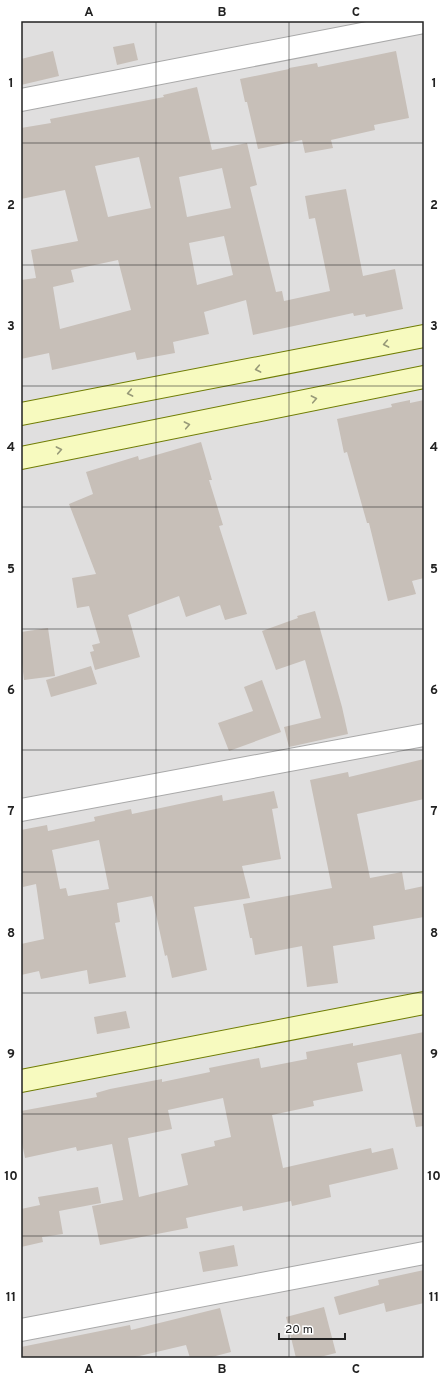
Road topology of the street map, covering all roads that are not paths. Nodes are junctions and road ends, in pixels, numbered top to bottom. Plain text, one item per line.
1 (424, 22) edge
2 (21, 100) edge
3 (424, 336) edge
4 (424, 376) edge
5 (21, 414) edge
6 (21, 458) edge
7 (424, 735) edge
8 (21, 810) edge
9 (424, 1003) edge
10 (21, 1081) edge
11 (424, 1253) edge
12 (21, 1330) edge

1 - 2 street
3 -> 5 street
6 -> 4 street
7 - 8 street
9 - 10 street
11 - 12 street

